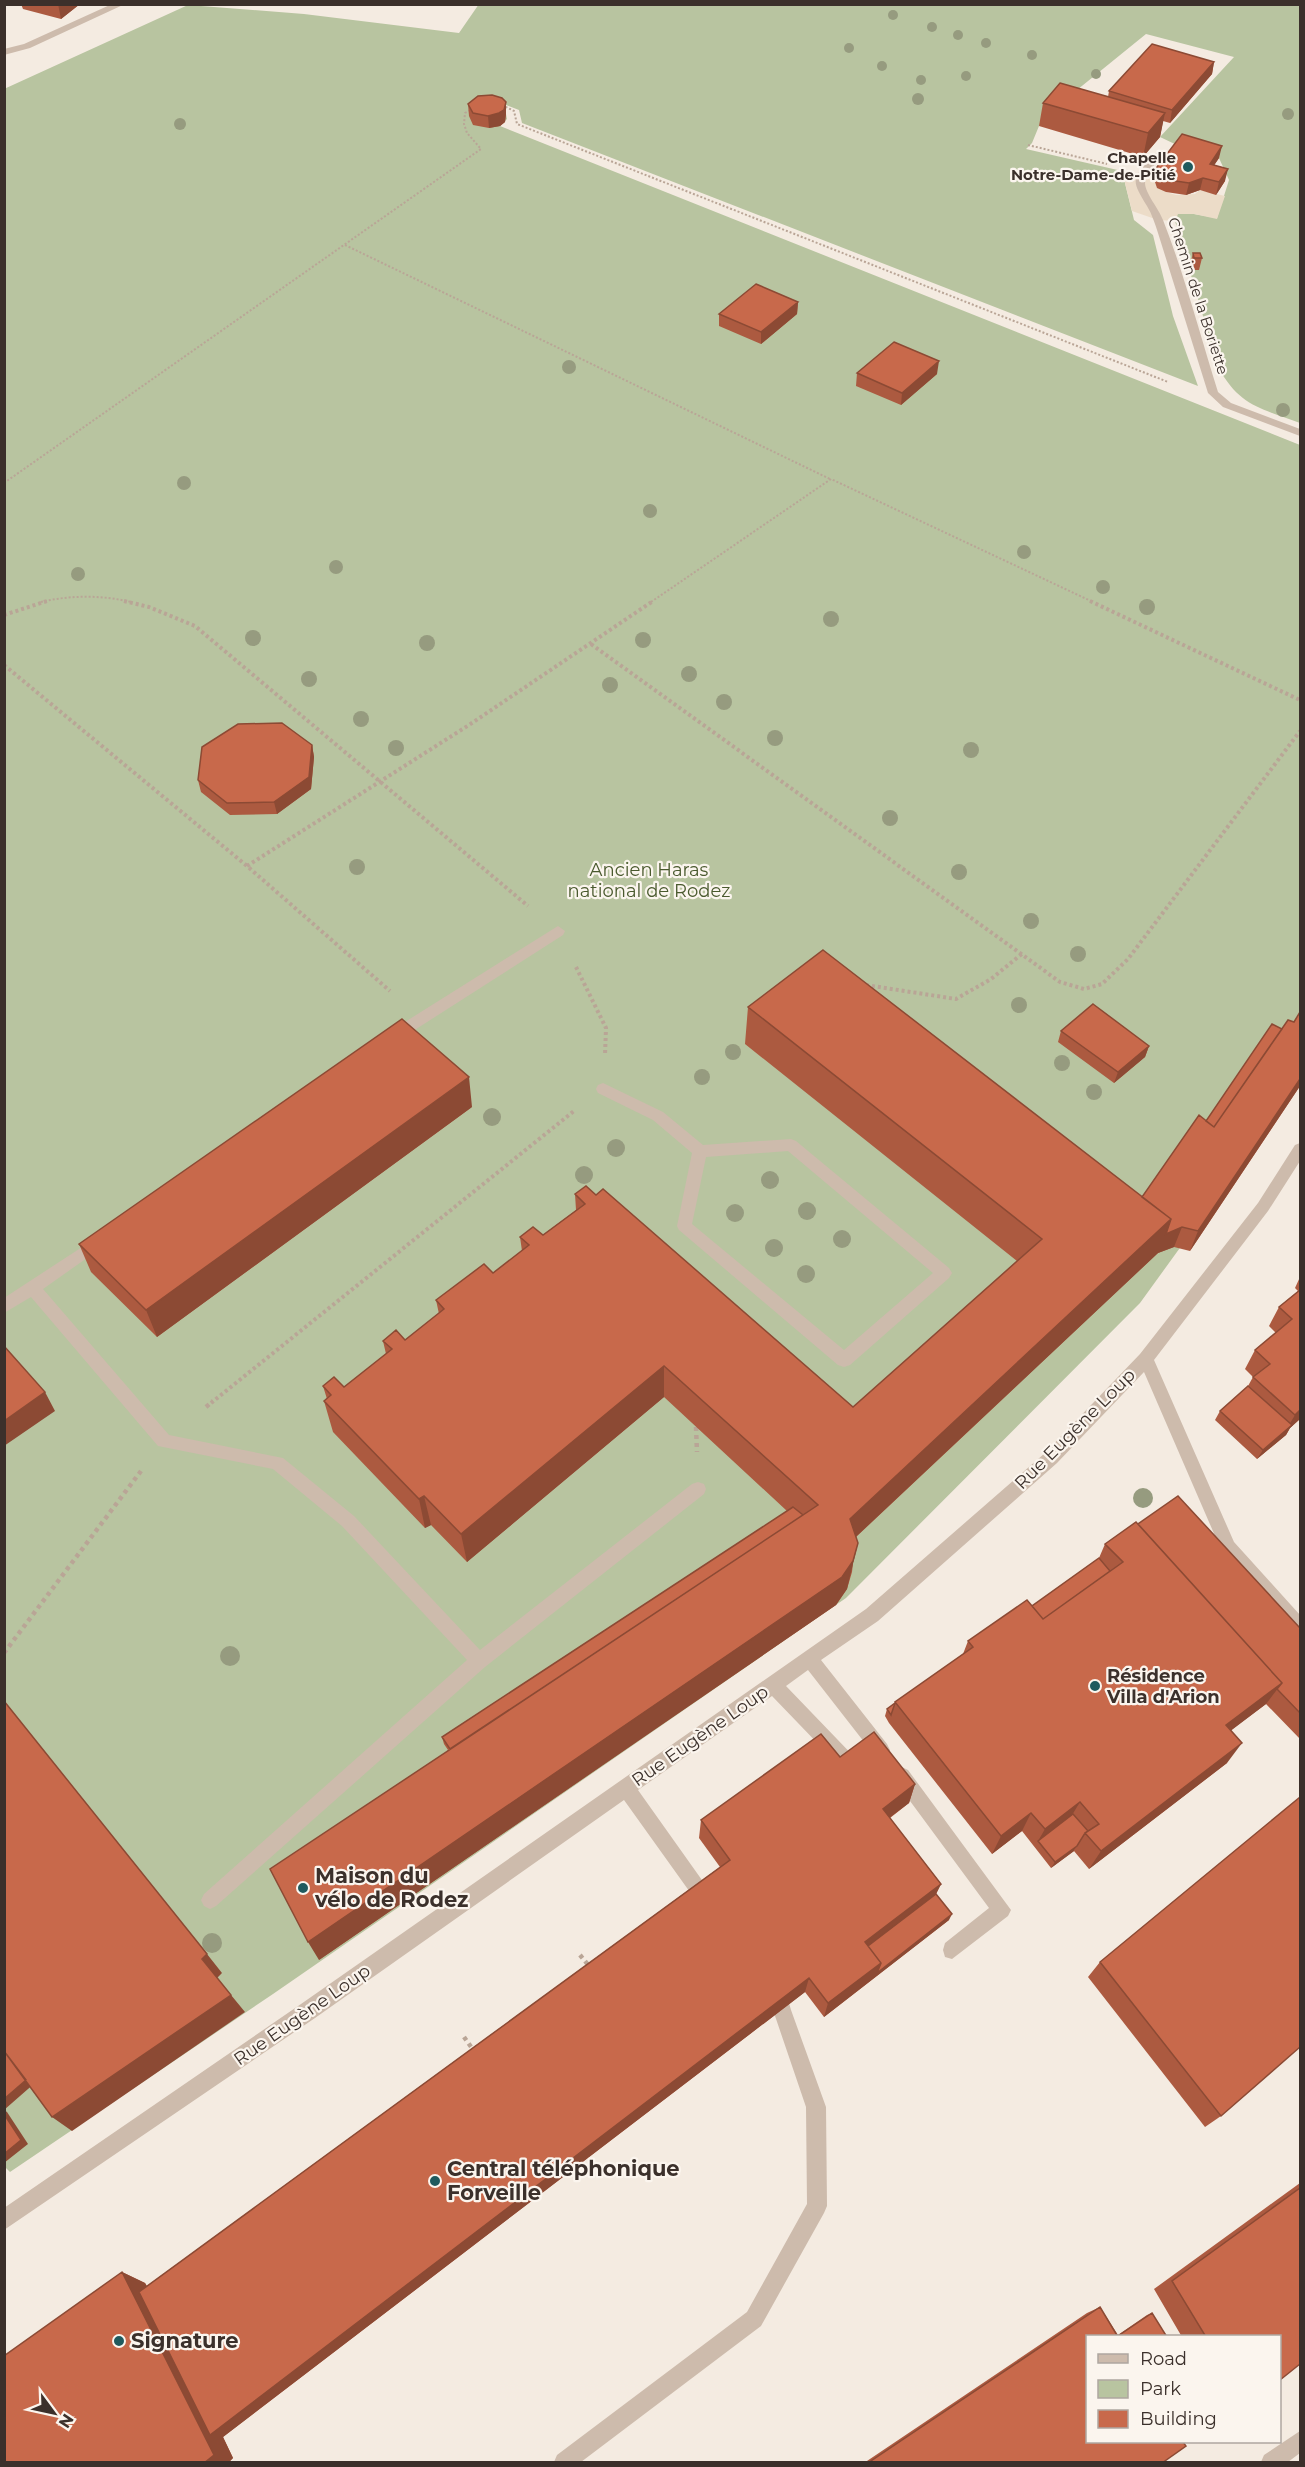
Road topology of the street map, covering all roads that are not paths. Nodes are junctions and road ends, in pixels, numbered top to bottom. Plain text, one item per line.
1 (121, 4) edge
2 (4, 52) edge
3 (1157, 156) dead end
4 (1300, 433) edge
5 (558, 931) road end
6 (381, 1044) edge
7 (603, 1089) road end
8 (1300, 1149) edge
9 (700, 1151) junction
10 (110, 1234) edge
11 (33, 1288) junction
12 (4, 1307) edge
13 (1146, 1359) junction
14 (698, 1489) dead end
15 (1300, 1627) edge
16 (809, 1658) junction
17 (479, 1661) junction
18 (773, 1685) junction
19 (866, 1783) edge
20 (626, 1788) junction
21 (703, 1896) edge
22 (210, 1900) dead end
23 (952, 1950) dead end
24 (782, 2010) edge
25 (4, 2220) edge
26 (1300, 2441) edge
27 (564, 2463) edge
28 (1271, 2463) edge

1 - 2 street
3 - 4 street, Chemin de la Boriette
5 - 6 street
7 - 9 street
8 - 13 street, Rue Eugène Loup
9 - 9 street
10 - 11 street
11 - 12 street
11 - 17 street
13 - 15 street
13 - 16 street, Rue Eugène Loup
14 - 17 street
16 - 18 street, Rue Eugène Loup
16 - 23 street
17 - 22 street
18 - 19 street
18 - 20 street, Rue Eugène Loup
20 - 21 street
20 - 25 street, Rue Eugène Loup
24 - 27 street
26 - 28 street

